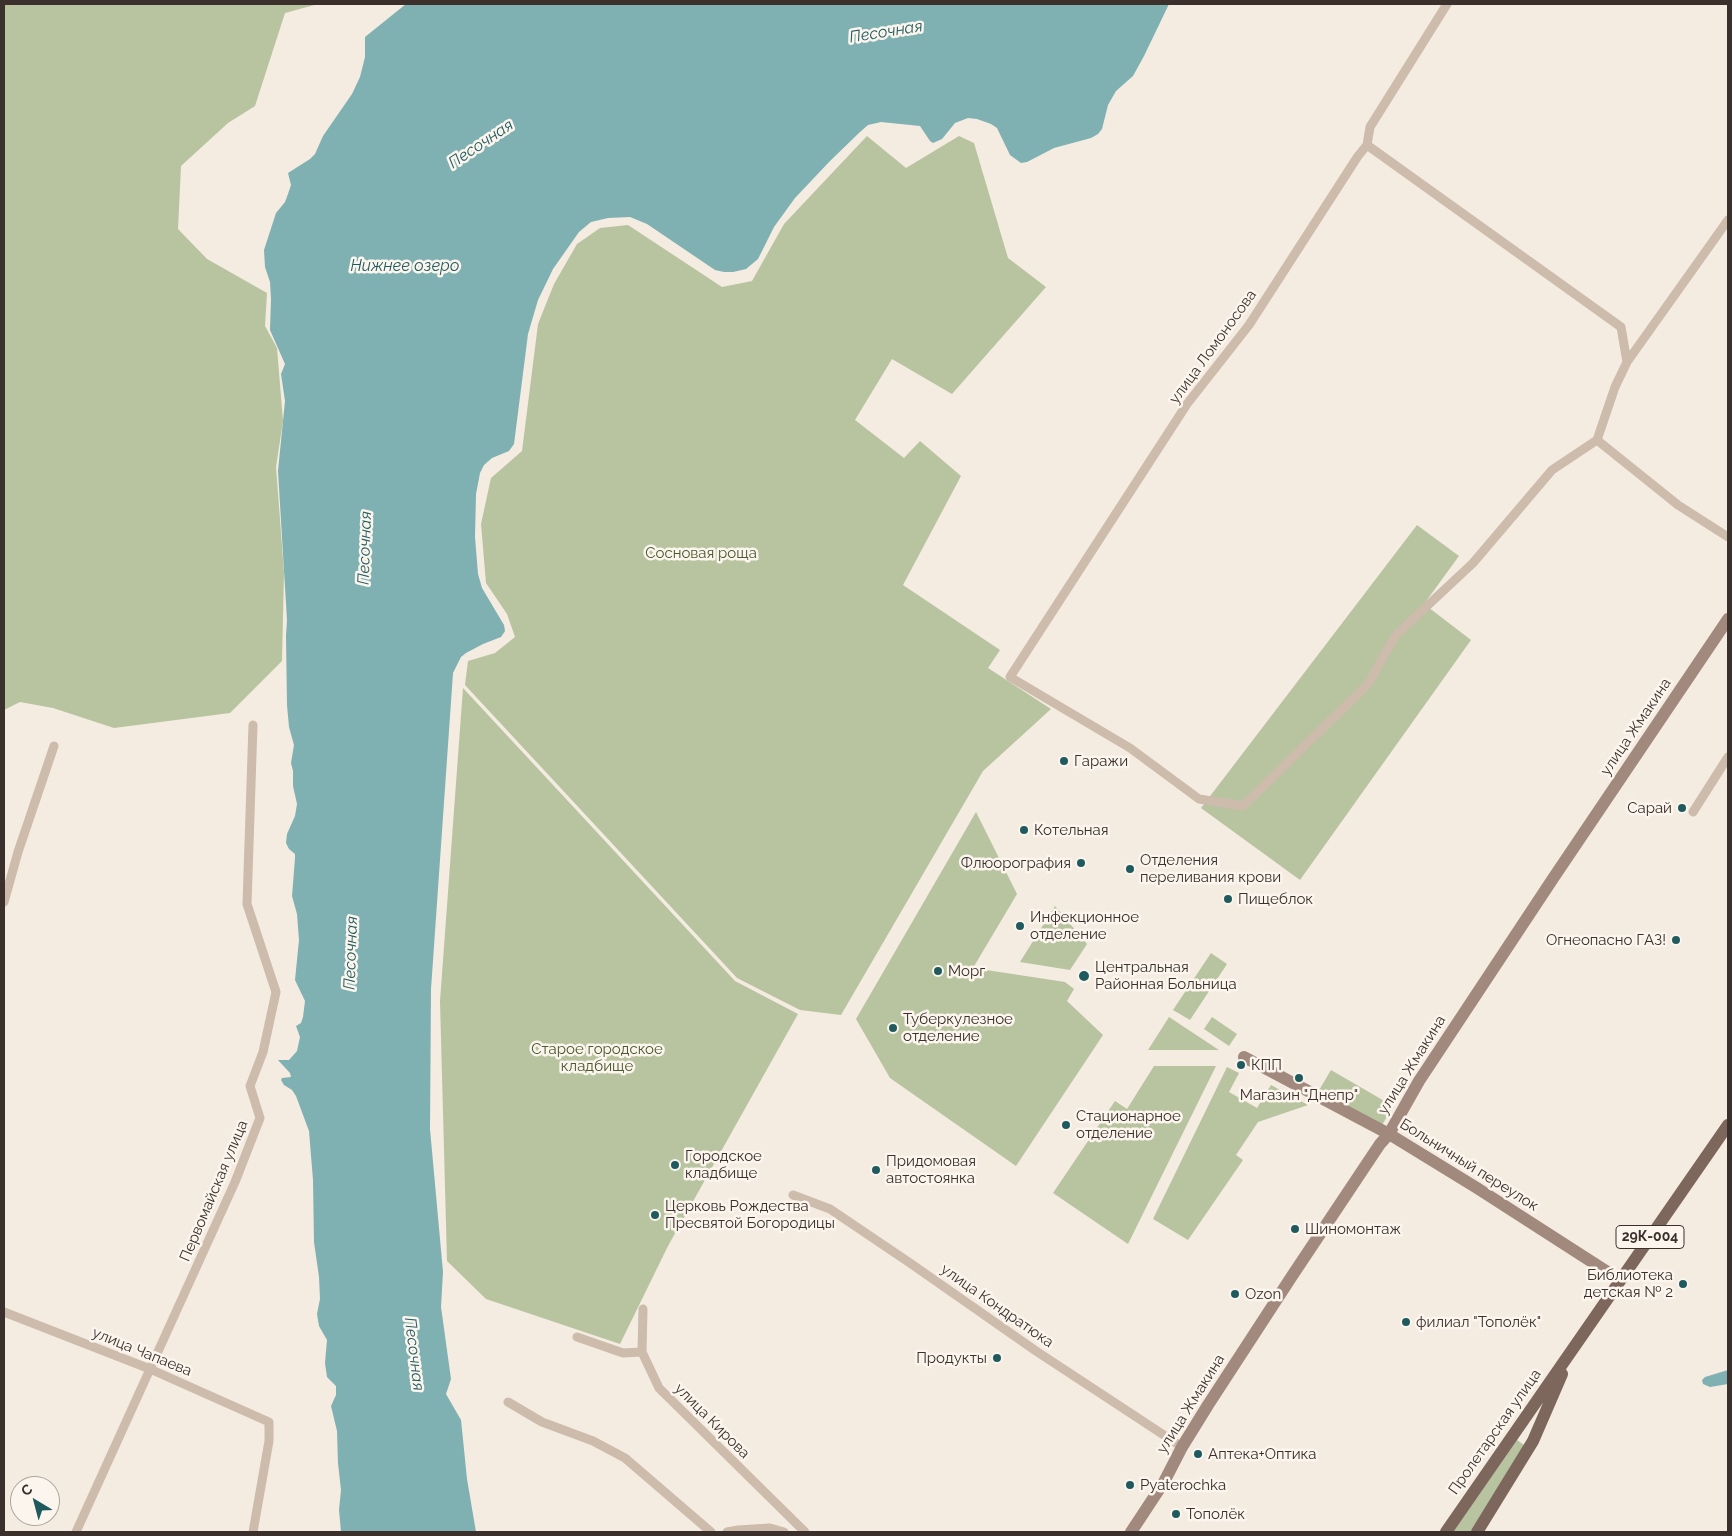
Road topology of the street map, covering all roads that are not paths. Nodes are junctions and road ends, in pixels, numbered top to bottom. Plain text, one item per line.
1 (1447, 4) edge
2 (1367, 145) junction
3 (1728, 220) edge
4 (1627, 362) junction
5 (1597, 440) junction
6 (1728, 537) edge
7 (1728, 619) edge
8 (253, 725) dead end
9 (54, 746) dead end
10 (1728, 757) edge
11 (1693, 812) dead end
12 (4, 902) edge
13 (1244, 1057) dead end
14 (1728, 1125) edge
15 (1389, 1134) junction
16 (793, 1195) dead end
17 (1620, 1280) junction
18 (643, 1309) dead end
19 (4, 1312) edge
20 (577, 1337) dead end
21 (1572, 1350) junction
22 (642, 1352) junction
23 (150, 1369) junction
24 (508, 1402) dead end
25 (1515, 1430) junction
26 (1533, 1441) junction
27 (1182, 1447) junction
28 (76, 1532) edge
29 (252, 1532) edge
30 (710, 1532) edge
31 (727, 1532) edge
32 (784, 1532) edge
33 (805, 1532) edge
34 (1131, 1532) edge
35 (1446, 1532) edge
36 (1477, 1532) edge

1 - 2 street, улица Ломоносова
2 - 4 street
2 - 5 street, улица Ломоносова
3 - 4 street
4 - 5 street
5 - 6 street
7 - 15 street, улица Жмакина
8 - 23 street, Первомайская улица
9 - 12 street
10 - 11 street
13 - 15 street, Больничный переулок
14 - 17 main road, Пролетарская улица / 29К-004
15 - 17 street, Больничный переулок
15 - 27 street, улица Жмакина
16 - 27 street, улица Кондратюка
17 - 21 main road, Пролетарская улица / 29К-004
18 - 22 street, улица Кирова
19 - 23 street, улица Чапаева
20 - 22 street
21 - 25 main road, Пролетарская улица / 29К-004
21 - 26 main road, Пролетарская улица / 29К-004
22 - 33 street, улица Кирова
23 - 28 street, Первомайская улица
23 - 29 street, улица Чапаева
24 - 30 street
25 - 26 main road
25 - 35 main road, Пролетарская улица / 29К-004
26 - 36 main road, Пролетарская улица / 29К-004
27 - 34 street, улица Жмакина
31 - 32 street

